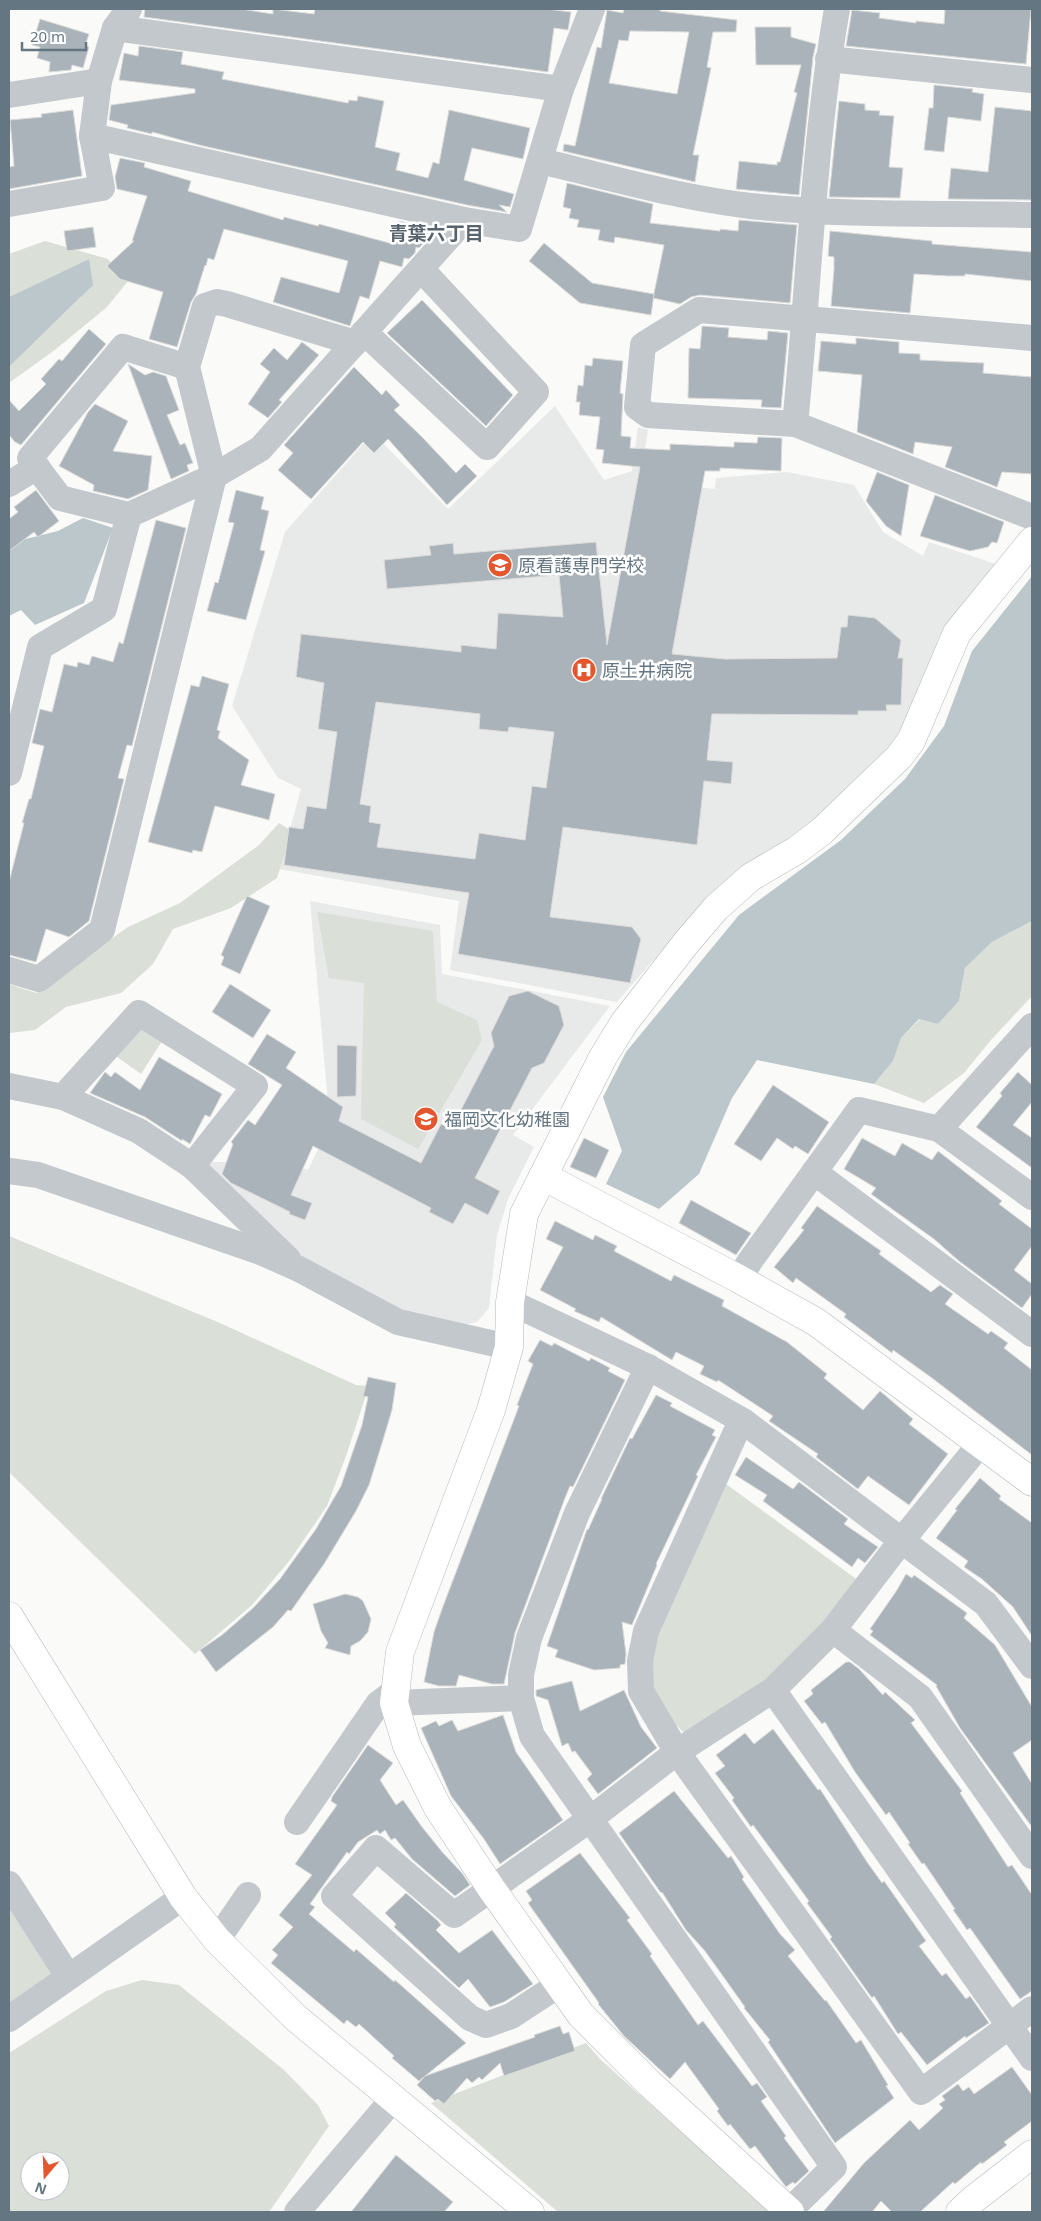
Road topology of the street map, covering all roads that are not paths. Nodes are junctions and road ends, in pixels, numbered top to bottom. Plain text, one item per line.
1 (592, 9) edge
2 (837, 9) edge
3 (122, 19) edge
4 (828, 59) junction
5 (1032, 80) edge
6 (99, 81) junction
7 (561, 89) junction
8 (9, 95) edge
9 (92, 136) junction
10 (540, 160) junction
11 (9, 204) edge
12 (812, 211) junction
13 (1032, 215) edge
14 (464, 220) junction
15 (421, 269) junction
16 (806, 320) junction
17 (359, 338) junction
18 (1032, 338) edge
19 (187, 367) junction
20 (795, 424) junction
21 (37, 467) junction
22 (214, 476) junction
23 (9, 484) edge
24 (129, 515) junction
25 (1032, 517) edge
26 (1032, 541) edge
27 (9, 773) edge
28 (9, 970) edge
29 (1028, 1040) edge
30 (9, 1086) edge
31 (63, 1097) junction
32 (940, 1129) junction
33 (192, 1166) junction
34 (9, 1171) edge
35 (814, 1172) junction
36 (543, 1176) junction
37 (1032, 1197) edge
38 (299, 1269) junction
39 (739, 1279) junction
40 (510, 1302) junction
41 (1032, 1334) edge
42 (509, 1348) junction
43 (648, 1367) junction
44 (743, 1421) junction
45 (981, 1443) junction
46 (1032, 1482) edge
47 (902, 1540) junction
48 (9, 1616) edge
49 (833, 1630) junction
50 (1032, 1666) edge
51 (773, 1690) junction
52 (394, 1698) junction
53 (521, 1698) junction
54 (677, 1752) junction
55 (589, 1820) junction
56 (298, 1822) dead end
57 (1032, 1856) edge
58 (9, 1884) edge
59 (492, 1888) junction
60 (248, 1894) dead end
61 (183, 1897) junction
62 (217, 1940) junction
63 (68, 1976) junction
64 (560, 1984) junction
65 (1032, 2009) edge
66 (9, 2019) edge
67 (1009, 2026) junction
68 (1032, 2058) edge
69 (393, 2099) junction
70 (1032, 2154) edge
71 (297, 2212) edge
72 (530, 2212) edge
73 (790, 2212) edge
74 (960, 2212) edge

1 - 7 street
2 - 4 street
3 - 6 street
3 - 7 street
4 - 5 street
4 - 12 street
6 - 8 street
6 - 9 street
7 - 10 street
9 - 11 street
9 - 14 street
10 - 12 street
10 - 14 street
12 - 13 street
12 - 16 street
14 - 15 street
15 - 17 street
15 - 17 street
16 - 18 street
16 - 20 street
16 - 20 street
17 - 19 street
17 - 22 street
19 - 21 street
19 - 22 street
20 - 25 street
21 - 23 street
21 - 24 street
22 - 24 street
22 - 28 street
24 - 27 street
26 - 36 street
29 - 32 street
30 - 31 street
31 - 33 street
31 - 33 street
32 - 35 street
32 - 37 street
33 - 38 street
34 - 38 street
35 - 39 street
35 - 41 street
36 - 39 street
36 - 40 street
38 - 42 street
39 - 45 street
40 - 42 street
40 - 43 street
42 - 52 street
43 - 44 street
43 - 53 street
44 - 47 street
44 - 54 street
45 - 46 street
45 - 47 street
47 - 49 street
47 - 50 street
48 - 61 street
49 - 51 street
49 - 57 street
51 - 54 street
51 - 67 street
52 - 53 street
52 - 56 street
52 - 59 street
53 - 55 street
54 - 55 street
54 - 67 street
55 - 59 street
55 - 73 street
58 - 63 street
59 - 64 street
59 - 64 street
60 - 62 street
61 - 62 street
61 - 63 street
62 - 69 street
63 - 66 street
64 - 73 street
65 - 67 street
67 - 68 street
69 - 71 street
69 - 72 street
70 - 74 street

